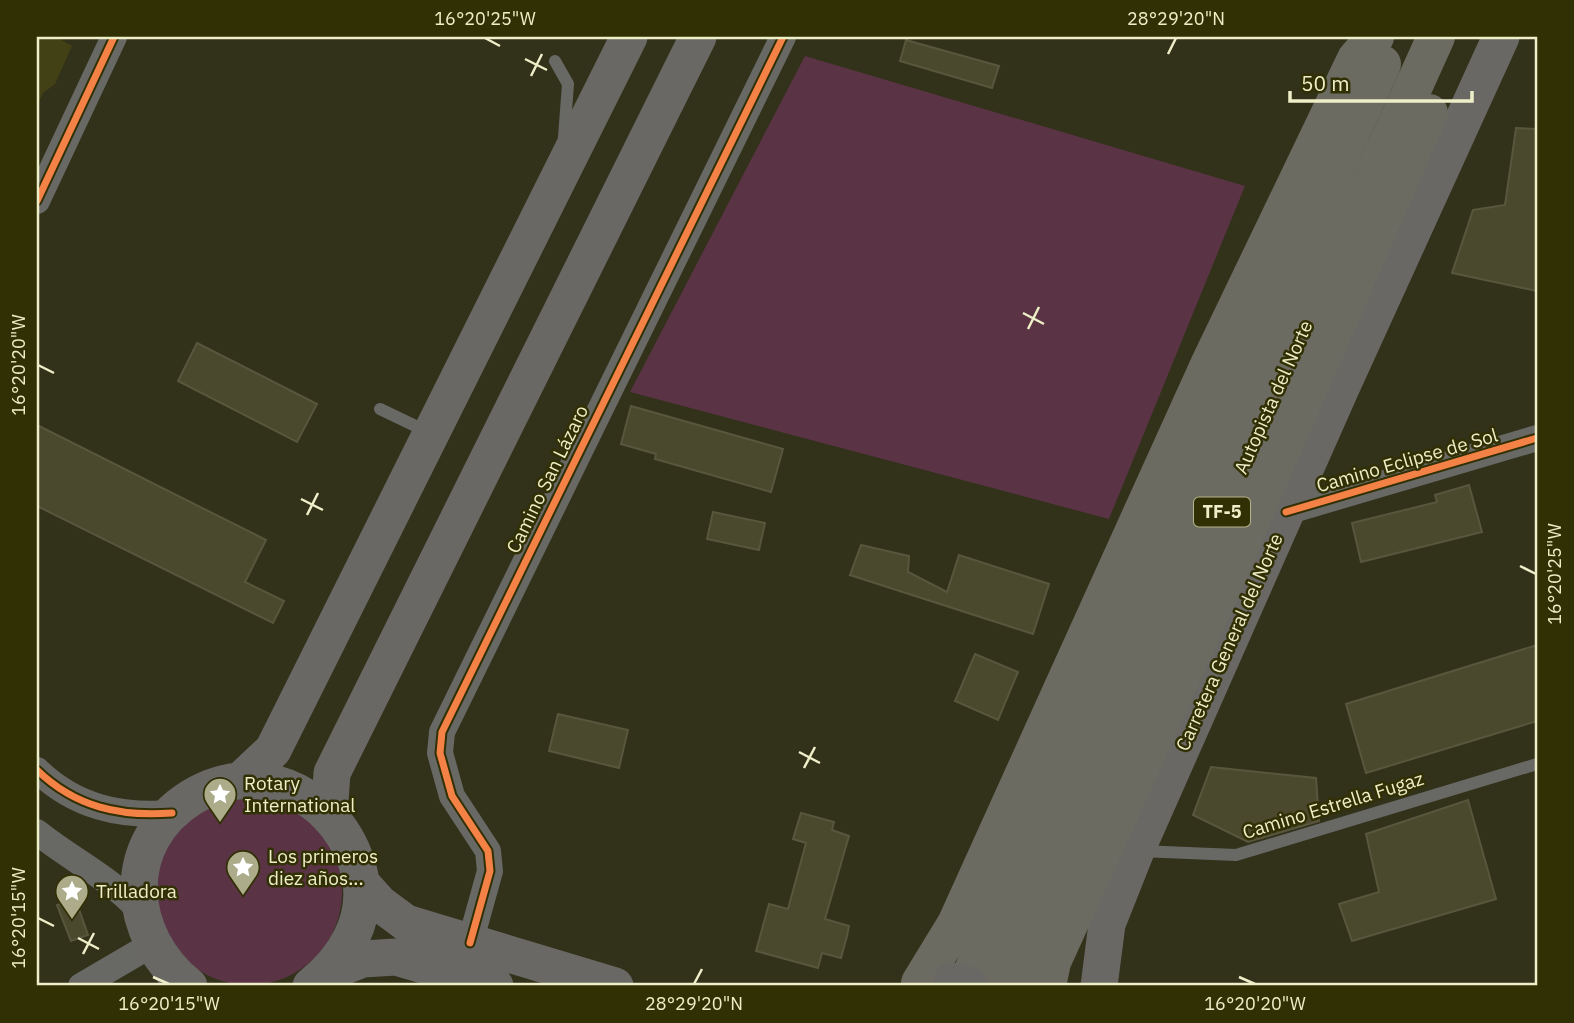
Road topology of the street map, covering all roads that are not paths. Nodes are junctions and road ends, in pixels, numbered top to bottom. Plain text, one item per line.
1 (114, 37) edge
2 (629, 37) edge
3 (698, 37) edge
4 (783, 37) edge
5 (1375, 37) edge
6 (1394, 37) edge
7 (1436, 37) edge
8 (1459, 37) edge
9 (1501, 37) edge
10 (555, 61) dead end
11 (561, 173) junction
12 (37, 201) edge
13 (380, 409) dead end
14 (431, 434) junction
15 (1537, 438) edge
16 (1286, 512) junction
17 (1537, 764) edge
18 (37, 770) edge
19 (240, 782) junction
20 (172, 813) junction
21 (329, 814) junction
22 (37, 832) edge
23 (1136, 851) junction
24 (362, 883) junction
25 (139, 911) junction
26 (470, 943) junction
27 (151, 945) junction
28 (320, 979) edge
29 (943, 985) edge
30 (81, 986) edge
31 (189, 986) edge
32 (495, 986) edge
33 (615, 986) edge
34 (1007, 986) edge
35 (1047, 986) edge
36 (1099, 986) edge

1 - 12 street
2 - 11 main road
3 - 21 main road
4 - 26 street, Camino San Lázaro
5 - 29 highway
6 - 29 highway, Autopista del Norte / TF-5
7 - 34 highway, Autopista del Norte / TF-5
8 - 35 highway
9 - 16 main road, Carretera General del Norte
10 - 11 lane
11 - 14 main road
13 - 14 lane
14 - 19 main road
15 - 16 street, Camino Eclipse de Sol
16 - 23 main road, Carretera General del Norte
17 - 23 lane, Camino Estrella Fugaz
18 - 20 street
19 - 20 main road
19 - 21 main road
20 - 25 main road
21 - 24 main road
22 - 25 street
23 - 36 main road, Carretera General del Norte
24 - 26 main road
24 - 28 main road
25 - 27 main road
26 - 33 main road
27 - 30 street
27 - 31 main road
28 - 32 main road

